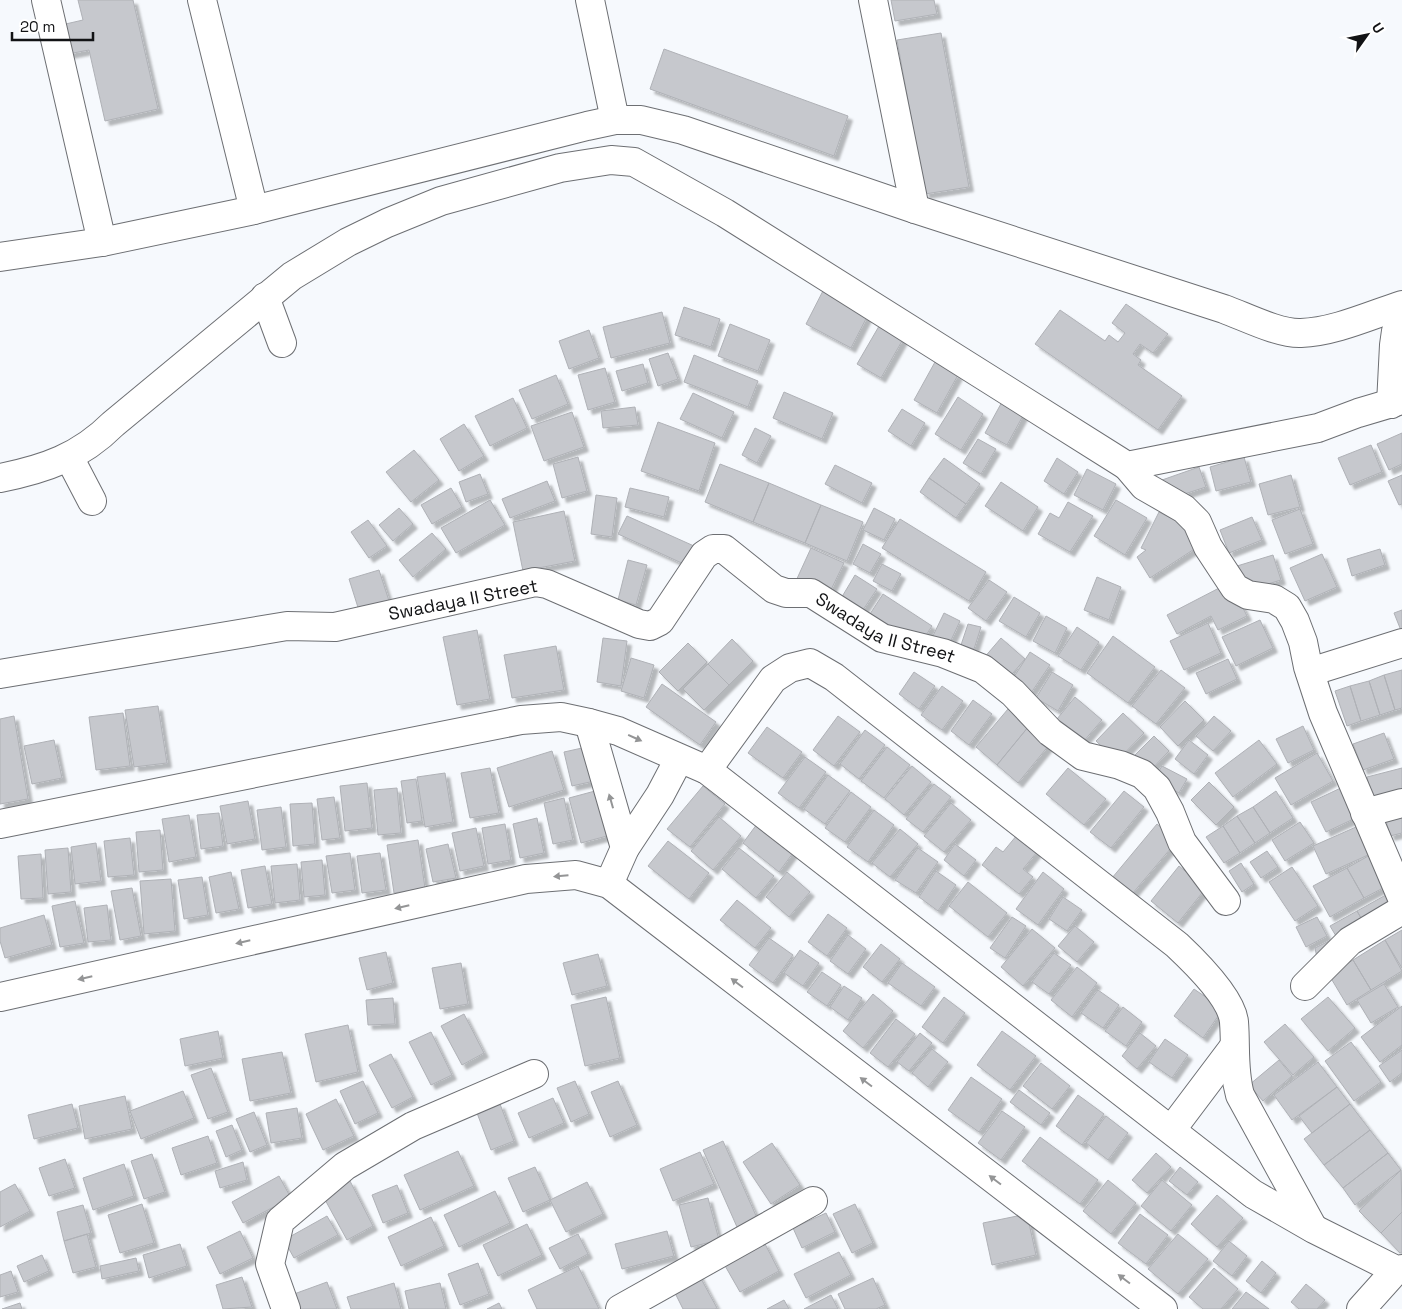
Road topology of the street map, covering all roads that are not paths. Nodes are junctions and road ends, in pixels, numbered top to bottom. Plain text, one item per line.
1 (46, 0) edge
2 (202, 0) edge
3 (590, 0) edge
4 (873, 0) edge
5 (615, 120) junction
6 (915, 209) junction
7 (254, 210) junction
8 (102, 242) junction
9 (0, 257) edge
10 (265, 297) junction
11 (1402, 305) edge
12 (1402, 326) edge
13 (282, 343) dead end
14 (1398, 403) edge
15 (68, 457) junction
16 (1126, 466) junction
17 (0, 478) edge
18 (92, 502) dead end
19 (1402, 643) edge
20 (1310, 672) junction
21 (0, 674) edge
22 (589, 723) junction
23 (679, 759) junction
24 (707, 770) junction
25 (1402, 803) edge
26 (1366, 813) junction
27 (0, 824) edge
28 (625, 848) junction
29 (609, 884) junction
30 (1402, 898) edge
31 (1226, 901) dead end
32 (1402, 910) edge
33 (1305, 986) dead end
34 (0, 997) edge
35 (1233, 1048) junction
36 (534, 1074) dead end
37 (1172, 1129) junction
38 (813, 1201) dead end
39 (1314, 1229) junction
40 (1399, 1270) edge
41 (286, 1309) edge
42 (620, 1309) edge
43 (1163, 1309) edge
44 (1361, 1309) edge

1 - 8 street
2 - 7 street
3 - 5 street
4 - 6 street
5 - 6 street
5 - 7 street
6 - 11 street
7 - 8 street
8 - 9 street
10 - 13 street
10 - 15 street
10 - 16 street
12 - 14 street
14 - 16 street
15 - 17 street
15 - 18 street
16 - 20 street
19 - 20 street
20 - 26 street
21 - 31 street, Swadaya II Street
22 -> 23 street
22 - 27 street
28 -> 22 street
23 - 24 street
23 - 28 street
24 - 35 street
24 - 37 street
25 - 26 street
26 - 30 street
28 - 29 street
29 -> 34 street
43 -> 29 street
32 - 33 street
35 - 37 street
35 - 39 street
36 - 41 street
37 - 39 street
38 - 42 street
39 - 40 street
40 - 44 street

